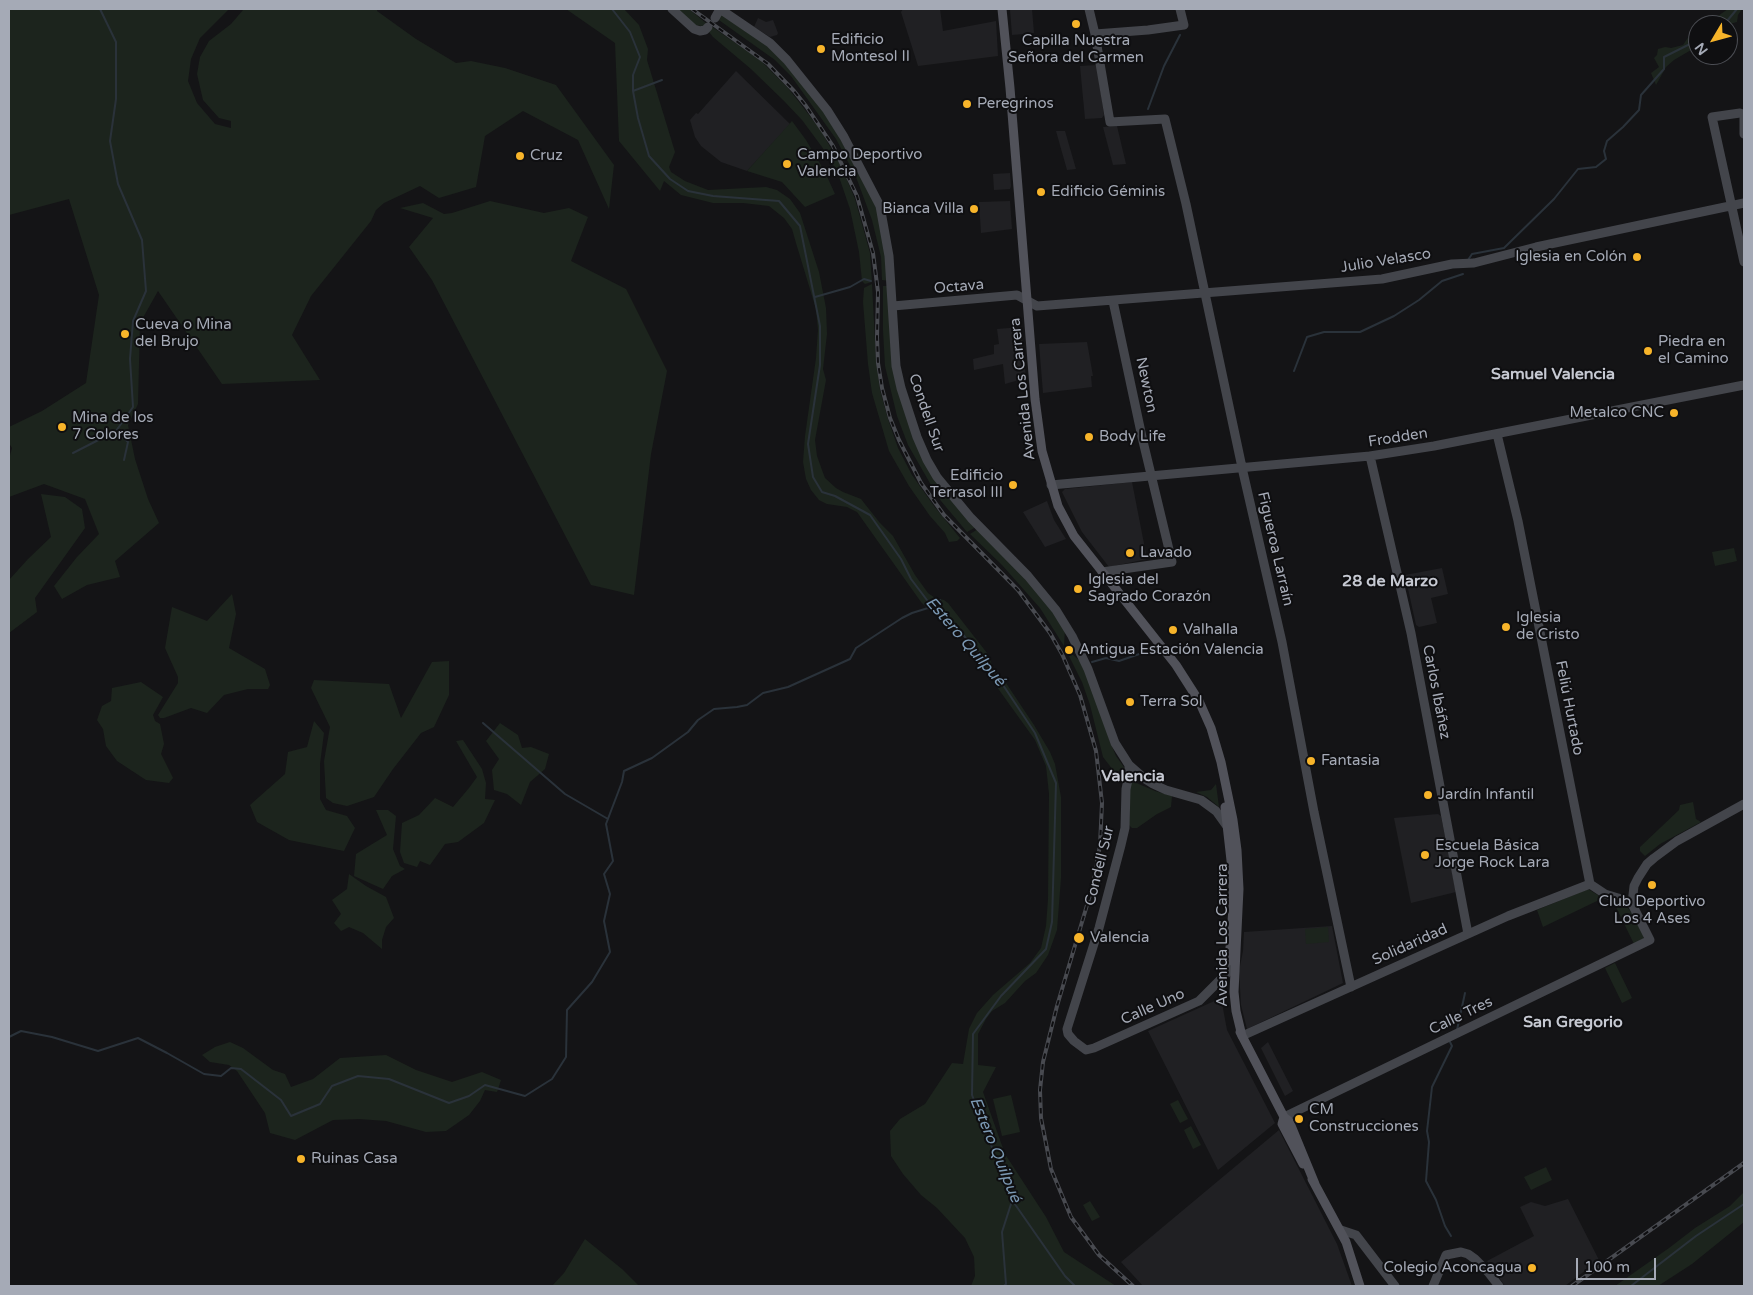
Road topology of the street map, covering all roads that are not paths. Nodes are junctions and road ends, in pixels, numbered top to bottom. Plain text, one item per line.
1 (672, 9) edge
2 (720, 9) edge
3 (1002, 9) edge
4 (1089, 9) edge
5 (1180, 9) edge
6 (714, 18) dead end
7 (708, 27) dead end
8 (1095, 34) junction
9 (1744, 115) edge
10 (1744, 134) edge
11 (1744, 203) edge
12 (1732, 205) junction
13 (1744, 262) edge
14 (1204, 293) junction
15 (1027, 301) junction
16 (1113, 301) junction
17 (893, 306) junction
18 (1744, 385) edge
19 (1497, 434) junction
20 (1370, 456) junction
21 (1242, 467) junction
22 (1152, 476) junction
23 (1051, 485) junction
24 (1102, 572) junction
25 (1129, 765) junction
26 (1224, 774) junction
27 (1145, 779) junction
28 (1128, 781) junction
29 (1744, 804) edge
30 (1226, 825) junction
31 (1590, 884) junction
32 (1632, 904) junction
33 (1468, 934) junction
34 (1232, 969) junction
35 (1351, 987) junction
36 (1242, 1036) junction
37 (1074, 1041) joint
38 (1284, 1117) junction
39 (1341, 1230) junction
40 (1360, 1286) edge
41 (1395, 1286) edge
42 (1433, 1286) edge
43 (1499, 1286) edge

1 - 7 street
2 - 6 street
2 - 17 street, Condell Sur
3 - 15 main road, Avenida Los Carrera
4 - 8 street
5 - 8 street
8 - 14 street, Figueroa Larraín
9 - 10 street
9 - 12 street
11 - 12 street, Julio Velasco
12 - 13 street
12 - 14 street, Julio Velasco
14 - 16 street, Julio Velasco
14 - 21 street, Figueroa Larraín
15 - 16 street, Julio Velasco
15 - 17 street, Octava
15 - 23 main road, Avenida Los Carrera
16 - 22 street, Newton
17 - 25 street, Condell Sur
18 - 19 street, Frodden
19 - 20 street, Frodden
19 - 31 street, Feliú Hurtado
20 - 21 street, Frodden
20 - 33 street, Carlos Ibáñez
21 - 22 street, Frodden
21 - 35 street, Figueroa Larraín
22 - 23 street, Frodden
22 - 24 street, Newton
23 - 24 main road, Avenida Los Carrera
24 - 26 main road, Avenida Los Carrera
25 - 27 street, Condell Sur
25 - 28 street, Condell Sur
26 - 30 main road, Avenida Los Carrera
26 - 34 main road, Avenida Los Carrera
27 - 28 street
27 - 30 street, Condell Sur
28 - 37 street, Condell Sur
29 - 32 street
30 - 34 main road, Avenida Los Carrera
31 - 32 street
31 - 33 street, Solidaridad
32 - 38 street, Calle Tres
33 - 35 street, Solidaridad
34 - 36 main road, Avenida Los Carrera
34 - 37 street, Calle Uno
35 - 36 street, Solidaridad
36 - 38 main road, Avenida Los Carrera
38 - 39 main road, Avenida Los Carrera
39 - 40 main road, Avenida Los Carrera
39 - 41 street
42 - 43 street

